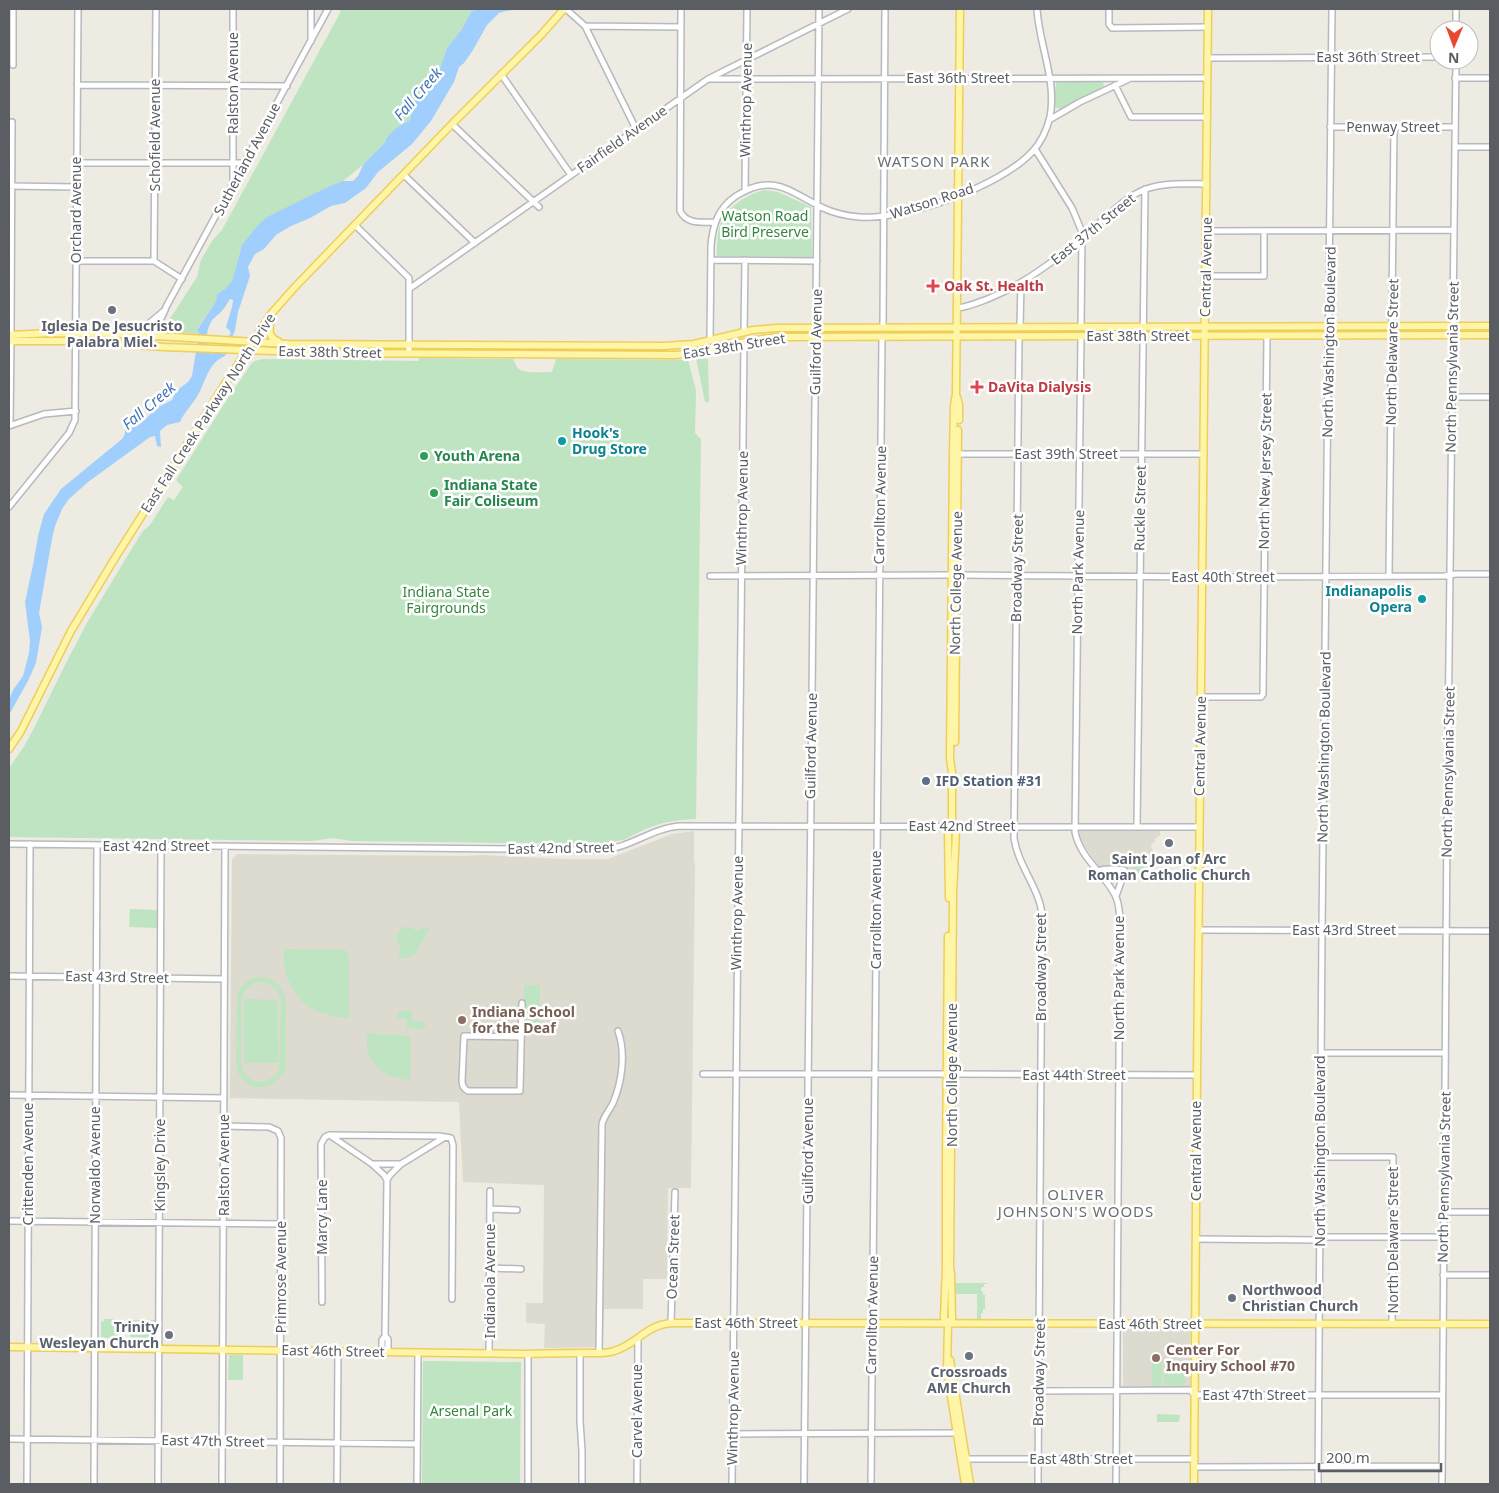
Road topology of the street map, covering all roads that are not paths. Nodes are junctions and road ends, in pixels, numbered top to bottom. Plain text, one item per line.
1 (13, 9) edge
2 (78, 9) edge
3 (156, 9) edge
4 (234, 9) edge
5 (311, 9) edge
6 (328, 9) edge
7 (565, 9) edge
8 (681, 9) edge
9 (747, 9) edge
10 (819, 9) edge
11 (848, 9) edge
12 (885, 9) edge
13 (960, 9) edge
14 (1036, 9) edge
15 (1109, 9) edge
16 (1208, 9) edge
17 (1332, 9) edge
18 (819, 23) junction
19 (585, 26) junction
20 (681, 27) junction
21 (1208, 27) junction
22 (311, 42) junction
23 (1332, 57) junction
24 (1429, 57) edge
25 (1207, 58) junction
26 (746, 59) junction
27 (13, 65) dead end
28 (1455, 70) edge
29 (501, 74) junction
30 (746, 78) junction
31 (818, 78) junction
32 (885, 78) junction
33 (960, 78) junction
34 (1050, 78) junction
35 (1131, 78) junction
36 (1207, 78) junction
37 (1455, 78) junction
38 (1490, 78) edge
39 (708, 79) junction
40 (77, 85) junction
41 (155, 85) junction
42 (1115, 85) junction
43 (233, 86) junction
44 (287, 86) junction
45 (680, 98) junction
46 (1207, 117) junction
47 (1049, 120) junction
48 (12, 122) dead end
49 (452, 124) junction
50 (1330, 127) junction
51 (1394, 127) junction
52 (1455, 127) junction
53 (636, 130) junction
54 (1455, 147) junction
55 (1490, 147) edge
56 (1035, 149) junction
57 (77, 162) junction
58 (155, 162) junction
59 (232, 163) junction
60 (245, 163) junction
61 (404, 175) junction
62 (571, 175) junction
63 (1206, 184) junction
64 (10, 186) edge
65 (233, 186) junction
66 (76, 187) junction
67 (1145, 189) junction
68 (745, 191) junction
69 (958, 195) junction
70 (533, 201) junction
71 (818, 205) junction
72 (539, 207) dead end
73 (884, 216) junction
74 (715, 222) junction
75 (355, 225) junction
76 (1206, 230) junction
77 (1330, 230) junction
78 (1393, 230) junction
79 (1454, 230) junction
80 (1264, 231) junction
81 (1082, 237) junction
82 (475, 243) junction
83 (711, 260) junction
84 (745, 260) junction
85 (76, 261) junction
86 (154, 261) junction
87 (818, 261) junction
88 (1205, 276) junction
89 (182, 279) junction
90 (1021, 283) junction
91 (409, 289) junction
92 (957, 308) junction
93 (165, 310) junction
94 (271, 314) junction
95 (1329, 326) junction
96 (1392, 326) junction
97 (1453, 326) junction
98 (1490, 326) edge
99 (816, 327) junction
100 (883, 327) junction
101 (957, 327) junction
102 (1020, 327) junction
103 (1081, 327) junction
104 (1143, 327) junction
105 (1205, 327) junction
106 (744, 332) junction
107 (135, 335) junction
108 (1392, 335) junction
109 (1453, 335) junction
110 (1490, 335) edge
111 (816, 336) junction
112 (882, 336) junction
113 (957, 336) junction
114 (1020, 336) junction
115 (1081, 336) junction
116 (1143, 336) junction
117 (1205, 336) junction
118 (1267, 336) junction
119 (1329, 336) junction
120 (76, 337) junction
121 (156, 337) junction
122 (10, 338) edge
123 (710, 341) junction
124 (253, 342) junction
125 (744, 342) junction
126 (288, 344) junction
127 (409, 344) junction
128 (537, 345) junction
129 (248, 350) junction
130 (409, 354) junction
131 (537, 354) junction
132 (956, 394) junction
133 (1452, 397) junction
134 (1490, 397) edge
135 (76, 411) junction
136 (10, 426) edge
137 (958, 454) junction
138 (1019, 454) junction
139 (1080, 454) junction
140 (1141, 454) junction
141 (1204, 454) junction
142 (9, 507) edge
143 (1490, 574) edge
144 (954, 575) junction
145 (1450, 575) junction
146 (710, 576) dead end
147 (741, 576) junction
148 (813, 576) junction
149 (880, 576) junction
150 (1016, 576) junction
151 (1078, 576) junction
152 (1326, 576) junction
153 (1390, 576) junction
154 (1140, 577) junction
155 (1202, 577) junction
156 (1264, 577) junction
157 (1201, 697) junction
158 (9, 749) edge
159 (738, 826) junction
160 (810, 826) junction
161 (876, 826) junction
162 (952, 826) junction
163 (1014, 826) junction
164 (1075, 826) junction
165 (1136, 826) junction
166 (1199, 827) junction
167 (9, 844) edge
168 (30, 844) junction
169 (97, 845) junction
170 (161, 846) junction
171 (225, 846) junction
172 (1098, 871) junction
173 (1116, 896) junction
174 (1198, 930) junction
175 (1322, 930) junction
176 (1446, 930) junction
177 (1490, 931) edge
178 (9, 976) edge
179 (29, 976) junction
180 (96, 977) junction
181 (160, 978) junction
182 (224, 979) junction
183 (522, 1003) dead end
184 (618, 1030) dead end
185 (520, 1037) junction
186 (1321, 1053) junction
187 (1445, 1053) junction
188 (703, 1074) dead end
189 (808, 1074) junction
190 (875, 1074) junction
191 (949, 1074) junction
192 (736, 1075) junction
193 (1041, 1075) junction
194 (1119, 1075) junction
195 (1197, 1075) junction
196 (9, 1095) edge
197 (29, 1095) junction
198 (96, 1096) junction
199 (160, 1097) junction
200 (224, 1098) junction
201 (224, 1126) junction
202 (329, 1135) junction
203 (445, 1137) junction
204 (1320, 1157) junction
205 (372, 1164) junction
206 (401, 1164) junction
207 (387, 1180) junction
208 (490, 1191) dead end
209 (675, 1192) dead end
210 (490, 1208) junction
211 (516, 1210) dead end
212 (1444, 1212) junction
213 (1490, 1212) edge
214 (9, 1221) edge
215 (28, 1221) junction
216 (95, 1222) junction
217 (160, 1223) junction
218 (223, 1224) junction
219 (281, 1224) junction
220 (1392, 1237) junction
221 (1444, 1237) junction
222 (1320, 1238) junction
223 (1196, 1239) junction
224 (490, 1268) junction
225 (521, 1269) dead end
226 (1443, 1275) junction
227 (1490, 1275) edge
228 (452, 1299) dead end
229 (322, 1302) dead end
230 (671, 1323) junction
231 (734, 1323) junction
232 (806, 1323) junction
233 (872, 1323) junction
234 (948, 1323) junction
235 (1040, 1324) junction
236 (1117, 1324) junction
237 (1195, 1324) junction
238 (1319, 1324) junction
239 (1392, 1324) junction
240 (1443, 1324) junction
241 (1490, 1324) edge
242 (638, 1338) junction
243 (9, 1347) edge
244 (28, 1347) junction
245 (95, 1348) junction
246 (159, 1349) junction
247 (223, 1350) junction
248 (281, 1350) junction
249 (948, 1350) junction
250 (338, 1351) junction
251 (385, 1352) junction
252 (418, 1352) junction
253 (489, 1353) junction
254 (580, 1353) junction
255 (599, 1353) junction
256 (528, 1354) junction
257 (1039, 1391) junction
258 (1117, 1391) junction
259 (1195, 1395) junction
260 (1319, 1395) junction
261 (1442, 1395) junction
262 (805, 1433) junction
263 (871, 1433) junction
264 (957, 1433) junction
265 (733, 1434) junction
266 (9, 1438) edge
267 (27, 1439) junction
268 (94, 1440) junction
269 (158, 1440) junction
270 (222, 1441) junction
271 (280, 1442) junction
272 (337, 1443) junction
273 (417, 1444) junction
274 (967, 1459) junction
275 (1038, 1459) junction
276 (1116, 1459) junction
277 (1194, 1459) junction
278 (1442, 1466) junction
279 (1194, 1467) junction
280 (1318, 1467) junction
281 (27, 1484) edge
282 (94, 1484) edge
283 (158, 1484) edge
284 (222, 1484) edge
285 (280, 1484) edge
286 (337, 1484) edge
287 (417, 1484) edge
288 (528, 1484) edge
289 (582, 1484) edge
290 (637, 1484) edge
291 (732, 1484) edge
292 (804, 1484) edge
293 (871, 1484) edge
294 (965, 1484) edge
295 (970, 1484) edge
296 (1038, 1484) edge
297 (1116, 1484) edge
298 (1194, 1484) edge
299 (1318, 1484) edge
300 (1442, 1484) edge

1 - 27 street
2 - 40 street, Orchard Avenue
3 - 41 street, Schofield Avenue
4 - 43 street, Ralston Avenue
5 - 22 street
6 - 22 street, Sutherland Avenue
7 - 19 street
7 - 29 main road, East Fall Creek Parkway North Drive
8 - 20 street
9 - 26 street, Winthrop Avenue
10 - 18 street, Guilford Avenue
11 - 18 street, Fairfield Avenue
12 - 32 street
13 - 33 main road, North College Avenue
14 - 34 street, Watson Road
15 - 21 street
16 - 21 main road, Central Avenue
17 - 23 street, North Washington Boulevard
18 - 26 street, Fairfield Avenue
18 - 31 street, Guilford Avenue
19 - 20 street
19 - 53 street
20 - 45 street
21 - 25 main road, Central Avenue
22 - 44 street, Sutherland Avenue
23 - 24 street, East 36th Street
23 - 25 street, East 36th Street
23 - 50 street, North Washington Boulevard
25 - 36 main road, Central Avenue
26 - 30 street, Winthrop Avenue
26 - 39 street, Fairfield Avenue
28 - 37 street, North Pennsylvania Street
29 - 49 main road, East Fall Creek Parkway North Drive
29 - 62 street
30 - 31 street, East 36th Street
30 - 39 street, East 36th Street
30 - 68 street, Winthrop Avenue
31 - 32 street, East 36th Street
31 - 71 street, Guilford Avenue
32 - 33 street, East 36th Street
32 - 73 street
33 - 34 street, East 36th Street
33 - 69 main road, North College Avenue
34 - 35 street, East 36th Street
34 - 47 street, Watson Road
35 - 36 street, East 36th Street
35 - 42 street
36 - 46 main road, Central Avenue
37 - 38 street
37 - 52 street, North Pennsylvania Street
39 - 45 street, Fairfield Avenue
40 - 41 street
40 - 57 street, Orchard Avenue
41 - 43 street
41 - 58 street, Schofield Avenue
42 - 46 street
42 - 47 street
43 - 44 street
43 - 59 street, Ralston Avenue
44 - 60 street, Sutherland Avenue
45 - 53 street, Fairfield Avenue
45 - 74 street
46 - 63 main road, Central Avenue
47 - 56 street, Watson Road
48 - 64 street
49 - 61 main road, East Fall Creek Parkway North Drive
49 - 70 street
50 - 51 street, Penway Street
50 - 77 street, North Washington Boulevard
51 - 52 street, Penway Street
51 - 78 street, North Delaware Street
52 - 54 street, North Pennsylvania Street
53 - 62 street, Fairfield Avenue
54 - 55 street
54 - 79 street, North Pennsylvania Street
56 - 69 street, Watson Road
56 - 81 street
57 - 58 street
57 - 66 street, Orchard Avenue
58 - 59 street
58 - 86 street, Schofield Avenue
59 - 60 street
59 - 65 street, Ralston Avenue
60 - 65 street, Sutherland Avenue
61 - 75 main road, East Fall Creek Parkway North Drive
61 - 82 street
62 - 70 street, Fairfield Avenue
63 - 67 street, East 37th Street
63 - 76 main road, Central Avenue
64 - 66 street
64 - 122 street
65 - 89 street, Sutherland Avenue
66 - 85 street, Orchard Avenue
67 - 81 street, East 37th Street
67 - 104 street, Ruckle Street
68 - 71 street, Watson Road
68 - 74 street, Watson Road
69 - 73 street, Watson Road
69 - 92 main road, North College Avenue
70 - 72 street
70 - 82 street, Fairfield Avenue
71 - 73 street, Watson Road
71 - 87 street, Guilford Avenue
73 - 100 street
74 - 83 street, Watson Road
75 - 91 street
75 - 94 main road, East Fall Creek Parkway North Drive
76 - 80 street
76 - 88 main road, Central Avenue
77 - 78 street
77 - 80 street
77 - 95 street, North Washington Boulevard
78 - 79 street
78 - 96 street, North Delaware Street
79 - 97 street, North Pennsylvania Street
80 - 88 street
81 - 90 street, East 37th Street
81 - 103 street
82 - 91 street, Fairfield Avenue
83 - 84 street
83 - 123 street, Watson Road
84 - 87 street
84 - 106 street
85 - 86 street
85 - 120 street, Orchard Avenue
86 - 89 street
87 - 99 street, Guilford Avenue
88 - 105 main road, Central Avenue
89 - 93 street, Sutherland Avenue
90 - 92 street, East 37th Street
90 - 102 street
91 - 127 street
92 - 101 main road, North College Avenue
93 - 107 street, Sutherland Avenue
93 - 121 street, Sutherland Avenue
94 - 124 main road, East Fall Creek Parkway North Drive
94 - 126 main road
95 - 96 main road, East 38th Street
95 - 105 main road, East 38th Street
95 - 119 street, North Washington Boulevard
96 - 97 main road, East 38th Street
96 - 108 street, North Delaware Street
97 - 98 main road, East 38th Street
97 - 109 street, North Pennsylvania Street
99 - 100 main road, East 38th Street
99 - 106 main road, East 38th Street
99 - 111 street, Guilford Avenue
100 - 101 main road, East 38th Street
101 - 102 main road, East 38th Street
101 - 113 main road, North College Avenue
102 - 103 main road, East 38th Street
103 - 104 main road, East 38th Street
104 - 105 main road, East 38th Street
104 - 116 street, Ruckle Street
105 - 117 main road, Central Avenue
106 - 123 main road, East 38th Street
107 - 120 main road, East 38th Street
107 - 121 main road, East 38th Street
108 - 109 main road, East 38th Street
108 - 119 main road, East 38th Street
108 - 153 street, North Delaware Street
109 - 110 main road, East 38th Street
109 - 133 street, North Pennsylvania Street
111 - 112 main road, East 38th Street
111 - 125 main road, East 38th Street
111 - 148 street, Guilford Avenue
112 - 113 main road, East 38th Street
112 - 149 street, Carrollton Avenue
113 - 114 main road, East 38th Street
113 - 132 main road, North College Avenue
114 - 115 main road, East 38th Street
114 - 138 street, Broadway Street
115 - 116 main road, East 38th Street
115 - 139 street, North Park Avenue
116 - 117 main road, East 38th Street
116 - 140 street, Ruckle Street
117 - 118 main road, East 38th Street
117 - 141 main road, Central Avenue
118 - 119 main road, East 38th Street
118 - 156 street, North New Jersey Street
119 - 152 street, North Washington Boulevard
120 - 122 main road, East 38th Street
120 - 129 main road, East 38th Street
120 - 135 street, Orchard Avenue
121 - 124 main road, East 38th Street
122 - 136 street
123 - 128 main road, East 38th Street
124 - 126 main road, East 38th Street
124 - 129 main road, East Fall Creek Parkway North Drive
125 - 131 main road, East 38th Street
125 - 147 street, Winthrop Avenue
126 - 127 main road, East 38th Street
127 - 128 main road, East 38th Street
127 - 130 street
128 - 131 street
129 - 130 main road, East 38th Street
129 - 158 main road, East Fall Creek Parkway North Drive
130 - 131 main road, East 38th Street
132 - 137 main road, North College Avenue
132 - 144 main road, North College Avenue
133 - 134 street
133 - 145 street, North Pennsylvania Street
135 - 136 street
135 - 142 street, Orchard Avenue
137 - 138 street, East 39th Street
137 - 144 main road, North College Avenue
138 - 139 street, East 39th Street
138 - 150 street, Broadway Street
139 - 140 street, East 39th Street
139 - 151 street, North Park Avenue
140 - 141 street, East 39th Street
140 - 154 street, Ruckle Street
141 - 155 main road, Central Avenue
143 - 145 street, East 40th Street
144 - 149 street, East 40th Street
144 - 150 street, East 40th Street
144 - 162 main road, North College Avenue
145 - 153 street, East 40th Street
145 - 176 street, North Pennsylvania Street
146 - 147 street, East 40th Street
147 - 148 street, East 40th Street
147 - 159 street, Winthrop Avenue
148 - 149 street, East 40th Street
148 - 160 street, Guilford Avenue
149 - 161 street, Carrollton Avenue
150 - 151 street, East 40th Street
150 - 163 street, Broadway Street
151 - 154 street, East 40th Street
151 - 164 street, North Park Avenue
152 - 153 street, East 40th Street
152 - 156 street, East 40th Street
152 - 175 street, North Washington Boulevard
154 - 155 street, East 40th Street
154 - 165 street, Ruckle Street
155 - 156 street, East 40th Street
155 - 157 main road, Central Avenue
156 - 157 street, North New Jersey Street
157 - 166 main road, Central Avenue
159 - 160 street, East 42nd Street
159 - 171 street, East 42nd Street
159 - 192 street, Winthrop Avenue
160 - 161 street, East 42nd Street
160 - 189 street, Guilford Avenue
161 - 162 street, East 42nd Street
161 - 190 street, Carrollton Avenue
162 - 163 street, East 42nd Street
162 - 191 main road, North College Avenue
163 - 164 street, East 42nd Street
163 - 193 street, Broadway Street
164 - 165 street, East 42nd Street
164 - 172 street, North Park Avenue
165 - 166 street, East 42nd Street
166 - 174 main road, Central Avenue
167 - 168 street, East 42nd Street
168 - 169 street, East 42nd Street
168 - 179 street, Crittenden Avenue
169 - 170 street, East 42nd Street
169 - 180 street, Norwaldo Avenue
170 - 171 street, East 42nd Street
170 - 181 street, Kingsley Drive
171 - 182 street, Ralston Avenue
172 - 173 street, North Park Avenue
172 - 173 street
173 - 194 street, North Park Avenue
174 - 175 street, East 43rd Street
174 - 195 main road, Central Avenue
175 - 176 street, East 43rd Street
175 - 186 street, North Washington Boulevard
176 - 177 street, East 43rd Street
176 - 187 street, North Pennsylvania Street
178 - 179 street, East 43rd Street
179 - 180 street, East 43rd Street
179 - 197 street, Crittenden Avenue
180 - 181 street, East 43rd Street
180 - 198 street, Norwaldo Avenue
181 - 182 street, East 43rd Street
181 - 199 street, Kingsley Drive
182 - 200 street, Ralston Avenue
183 - 185 street
184 - 255 street
185 - 185 street
186 - 187 street
186 - 204 street, North Washington Boulevard
187 - 212 street, North Pennsylvania Street
188 - 192 street, East 44th Street
189 - 190 street, East 44th Street
189 - 192 street, East 44th Street
189 - 232 street, Guilford Avenue
190 - 191 street, East 44th Street
190 - 233 street, Carrollton Avenue
191 - 193 street, East 44th Street
191 - 234 main road, North College Avenue
192 - 231 street, Winthrop Avenue
193 - 194 street, East 44th Street
193 - 235 street, Broadway Street
194 - 195 street, East 44th Street
194 - 236 street, North Park Avenue
195 - 223 main road, Central Avenue
196 - 197 street
197 - 198 street
197 - 215 street, Crittenden Avenue
198 - 199 street
198 - 216 street, Norwaldo Avenue
199 - 200 street
199 - 217 street, Kingsley Drive
200 - 201 street, Ralston Avenue
201 - 218 street, Ralston Avenue
201 - 219 street, Primrose Avenue
202 - 203 street
202 - 205 street
202 - 229 street, Marcy Lane
203 - 206 street
203 - 228 street
204 - 220 street, North Delaware Street
204 - 222 street, North Washington Boulevard
205 - 206 street
205 - 207 street
206 - 207 street
207 - 251 street
208 - 210 street, Indianola Avenue
209 - 230 street, Ocean Street
210 - 211 street, Indianola Avenue
210 - 224 street, Indianola Avenue
212 - 213 street
212 - 221 street, North Pennsylvania Street
214 - 215 street
215 - 216 street
215 - 244 street, Crittenden Avenue
216 - 217 street
216 - 245 street, Norwaldo Avenue
217 - 218 street
217 - 246 street, Kingsley Drive
218 - 219 street
218 - 247 street, Ralston Avenue
219 - 248 street, Primrose Avenue
220 - 221 street
220 - 222 street
220 - 239 street, North Delaware Street
221 - 226 street, North Pennsylvania Street
222 - 223 street
222 - 238 street, North Washington Boulevard
223 - 237 main road, Central Avenue
224 - 225 street
224 - 253 street, Indianola Avenue
226 - 227 street
226 - 240 street, North Pennsylvania Street
230 - 231 main road, East 46th Street
230 - 242 main road, East 46th Street
231 - 232 main road, East 46th Street
231 - 265 street, Winthrop Avenue
232 - 233 main road, East 46th Street
232 - 262 street, Guilford Avenue
233 - 234 main road, East 46th Street
233 - 263 street, Carrollton Avenue
234 - 235 main road, East 46th Street
234 - 249 main road, North College Avenue
235 - 236 main road, East 46th Street
235 - 257 street, Broadway Street
236 - 237 main road, East 46th Street
236 - 258 street, North Park Avenue
237 - 238 main road, East 46th Street
237 - 259 main road, Central Avenue
238 - 239 main road, East 46th Street
238 - 260 street, North Washington Boulevard
239 - 240 main road, East 46th Street
240 - 241 main road, East 46th Street
240 - 261 street, North Pennsylvania Street
242 - 255 main road, East 46th Street
242 - 290 street, Carvel Avenue
243 - 244 main road, East 46th Street
244 - 245 main road, East 46th Street
244 - 267 street, Crittenden Avenue
245 - 246 main road, East 46th Street
245 - 268 street, Norwaldo Avenue
246 - 247 main road, East 46th Street
246 - 269 street, Kingsley Drive
247 - 248 main road, East 46th Street
247 - 270 street, Ralston Avenue
248 - 250 main road, East 46th Street
248 - 271 street, Primrose Avenue
249 - 264 main road, North College Avenue
249 - 274 main road, North College Avenue
250 - 251 main road, East 46th Street
250 - 272 street
251 - 252 main road, East 46th Street
252 - 253 main road, East 46th Street
252 - 273 street
253 - 256 main road, East 46th Street
254 - 255 main road, East 46th Street
254 - 256 main road, East 46th Street
254 - 289 street
256 - 288 street
257 - 258 street, East 47th Street
257 - 275 street, Broadway Street
258 - 259 street, East 47th Street
258 - 276 street, North Park Avenue
259 - 260 street, East 47th Street
259 - 277 main road, Central Avenue
260 - 261 street, East 47th Street
260 - 280 street, North Washington Boulevard
261 - 278 street, North Pennsylvania Street
262 - 263 street
262 - 265 street
262 - 292 street, Guilford Avenue
263 - 264 street
263 - 293 street, Carrollton Avenue
264 - 294 main road, North College Avenue
265 - 291 street, Winthrop Avenue
266 - 267 street, East 47th Street
267 - 268 street, East 47th Street
267 - 281 street, Crittenden Avenue
268 - 269 street, East 47th Street
268 - 282 street, Norwaldo Avenue
269 - 270 street, East 47th Street
269 - 283 street, Kingsley Drive
270 - 271 street, East 47th Street
270 - 284 street, Ralston Avenue
271 - 272 street, East 47th Street
271 - 285 street, Primrose Avenue
272 - 273 street, East 47th Street
272 - 286 street
273 - 287 street
274 - 275 street, East 48th Street
274 - 295 main road, North College Avenue
275 - 276 street, East 48th Street
275 - 296 street, Broadway Street
276 - 277 street, East 48th Street
276 - 297 street, North Park Avenue
277 - 279 main road, Central Avenue
278 - 280 street
278 - 300 street, North Pennsylvania Street
279 - 280 street
279 - 298 main road, Central Avenue
280 - 299 street, North Washington Boulevard

